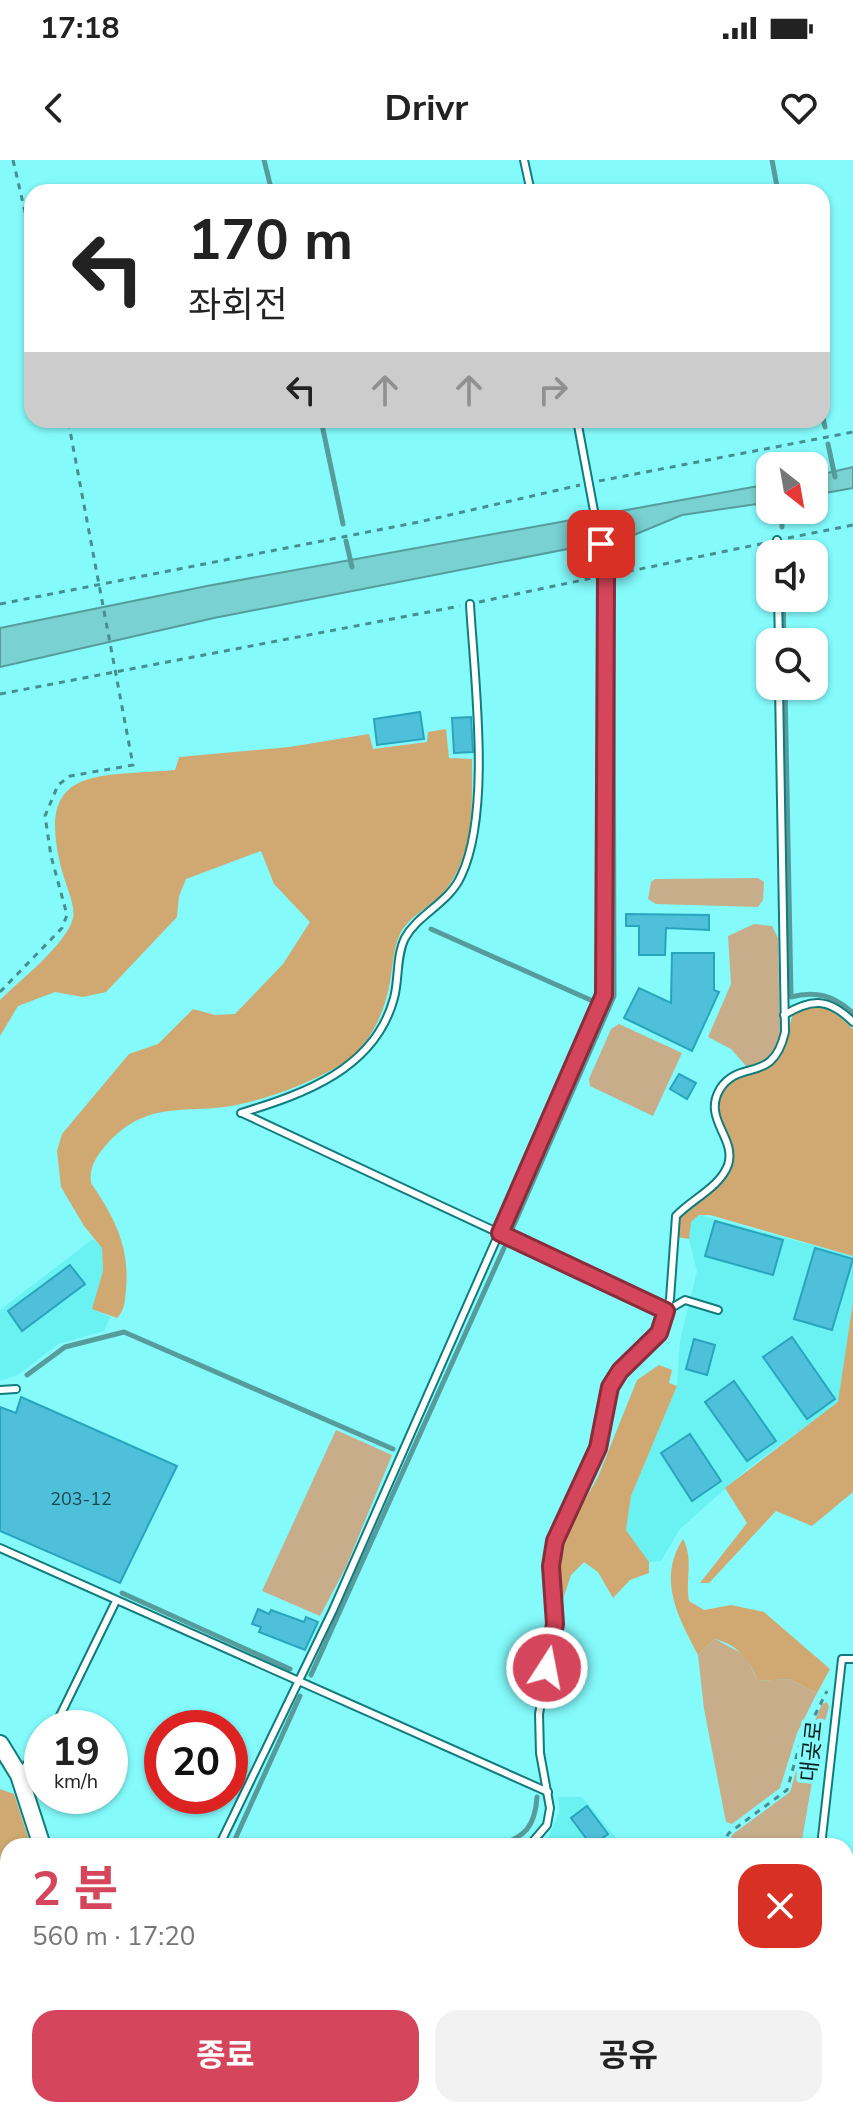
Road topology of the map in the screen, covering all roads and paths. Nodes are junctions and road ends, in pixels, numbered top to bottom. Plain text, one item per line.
1 (13, 160) edge
2 (524, 160) edge
3 (529, 184) edge
4 (24, 207) edge
5 (70, 428) edge
6 (579, 428) edge
7 (853, 432) edge
8 (590, 483) junction
9 (853, 525) edge
10 (777, 540) edge
11 (756, 544) edge
12 (606, 575) junction
13 (101, 584) junction
14 (0, 604) edge
15 (470, 604) junction
16 (115, 672) junction
17 (0, 694) edge
18 (779, 700) edge
19 (0, 992) edge
20 (784, 1015) junction
21 (853, 1022) edge
22 (500, 1233) junction
23 (718, 1310) dead end
24 (666, 1311) junction
25 (16, 1389) dead end
26 (0, 1390) edge
27 (0, 1548) edge
28 (116, 1601) junction
29 (853, 1659) edge
30 (841, 1670) junction
31 (297, 1680) junction
32 (63, 1710) edge
33 (0, 1744) edge
34 (24, 1769) edge
35 (19, 1775) junction
36 (548, 1792) junction
37 (39, 1838) edge
38 (223, 1838) edge
39 (536, 1838) edge
40 (726, 1838) edge
41 (822, 1838) edge

1 - 4 path
2 - 3 lane
5 - 13 path
6 - 8 lane
7 - 8 path
8 - 12 lane
8 - 13 path
9 - 10 path
11 - 12 path
12 - 15 path
12 - 22 lane
13 - 14 path
13 - 16 path
15 - 16 path
15 - 22 lane
16 - 17 path
16 - 19 path
18 - 20 lane
20 - 21 lane
20 - 24 lane
22 - 24 lane
22 - 31 lane
23 - 24 lane
24 - 36 lane
25 - 26 lane
27 - 28 lane
28 - 31 lane
28 - 32 lane
29 - 30 lane, 대곶로
30 - 40 path
30 - 41 lane, 대곶로
31 - 36 lane
31 - 38 lane
33 - 35 street
34 - 35 lane
35 - 37 street
36 - 39 lane

